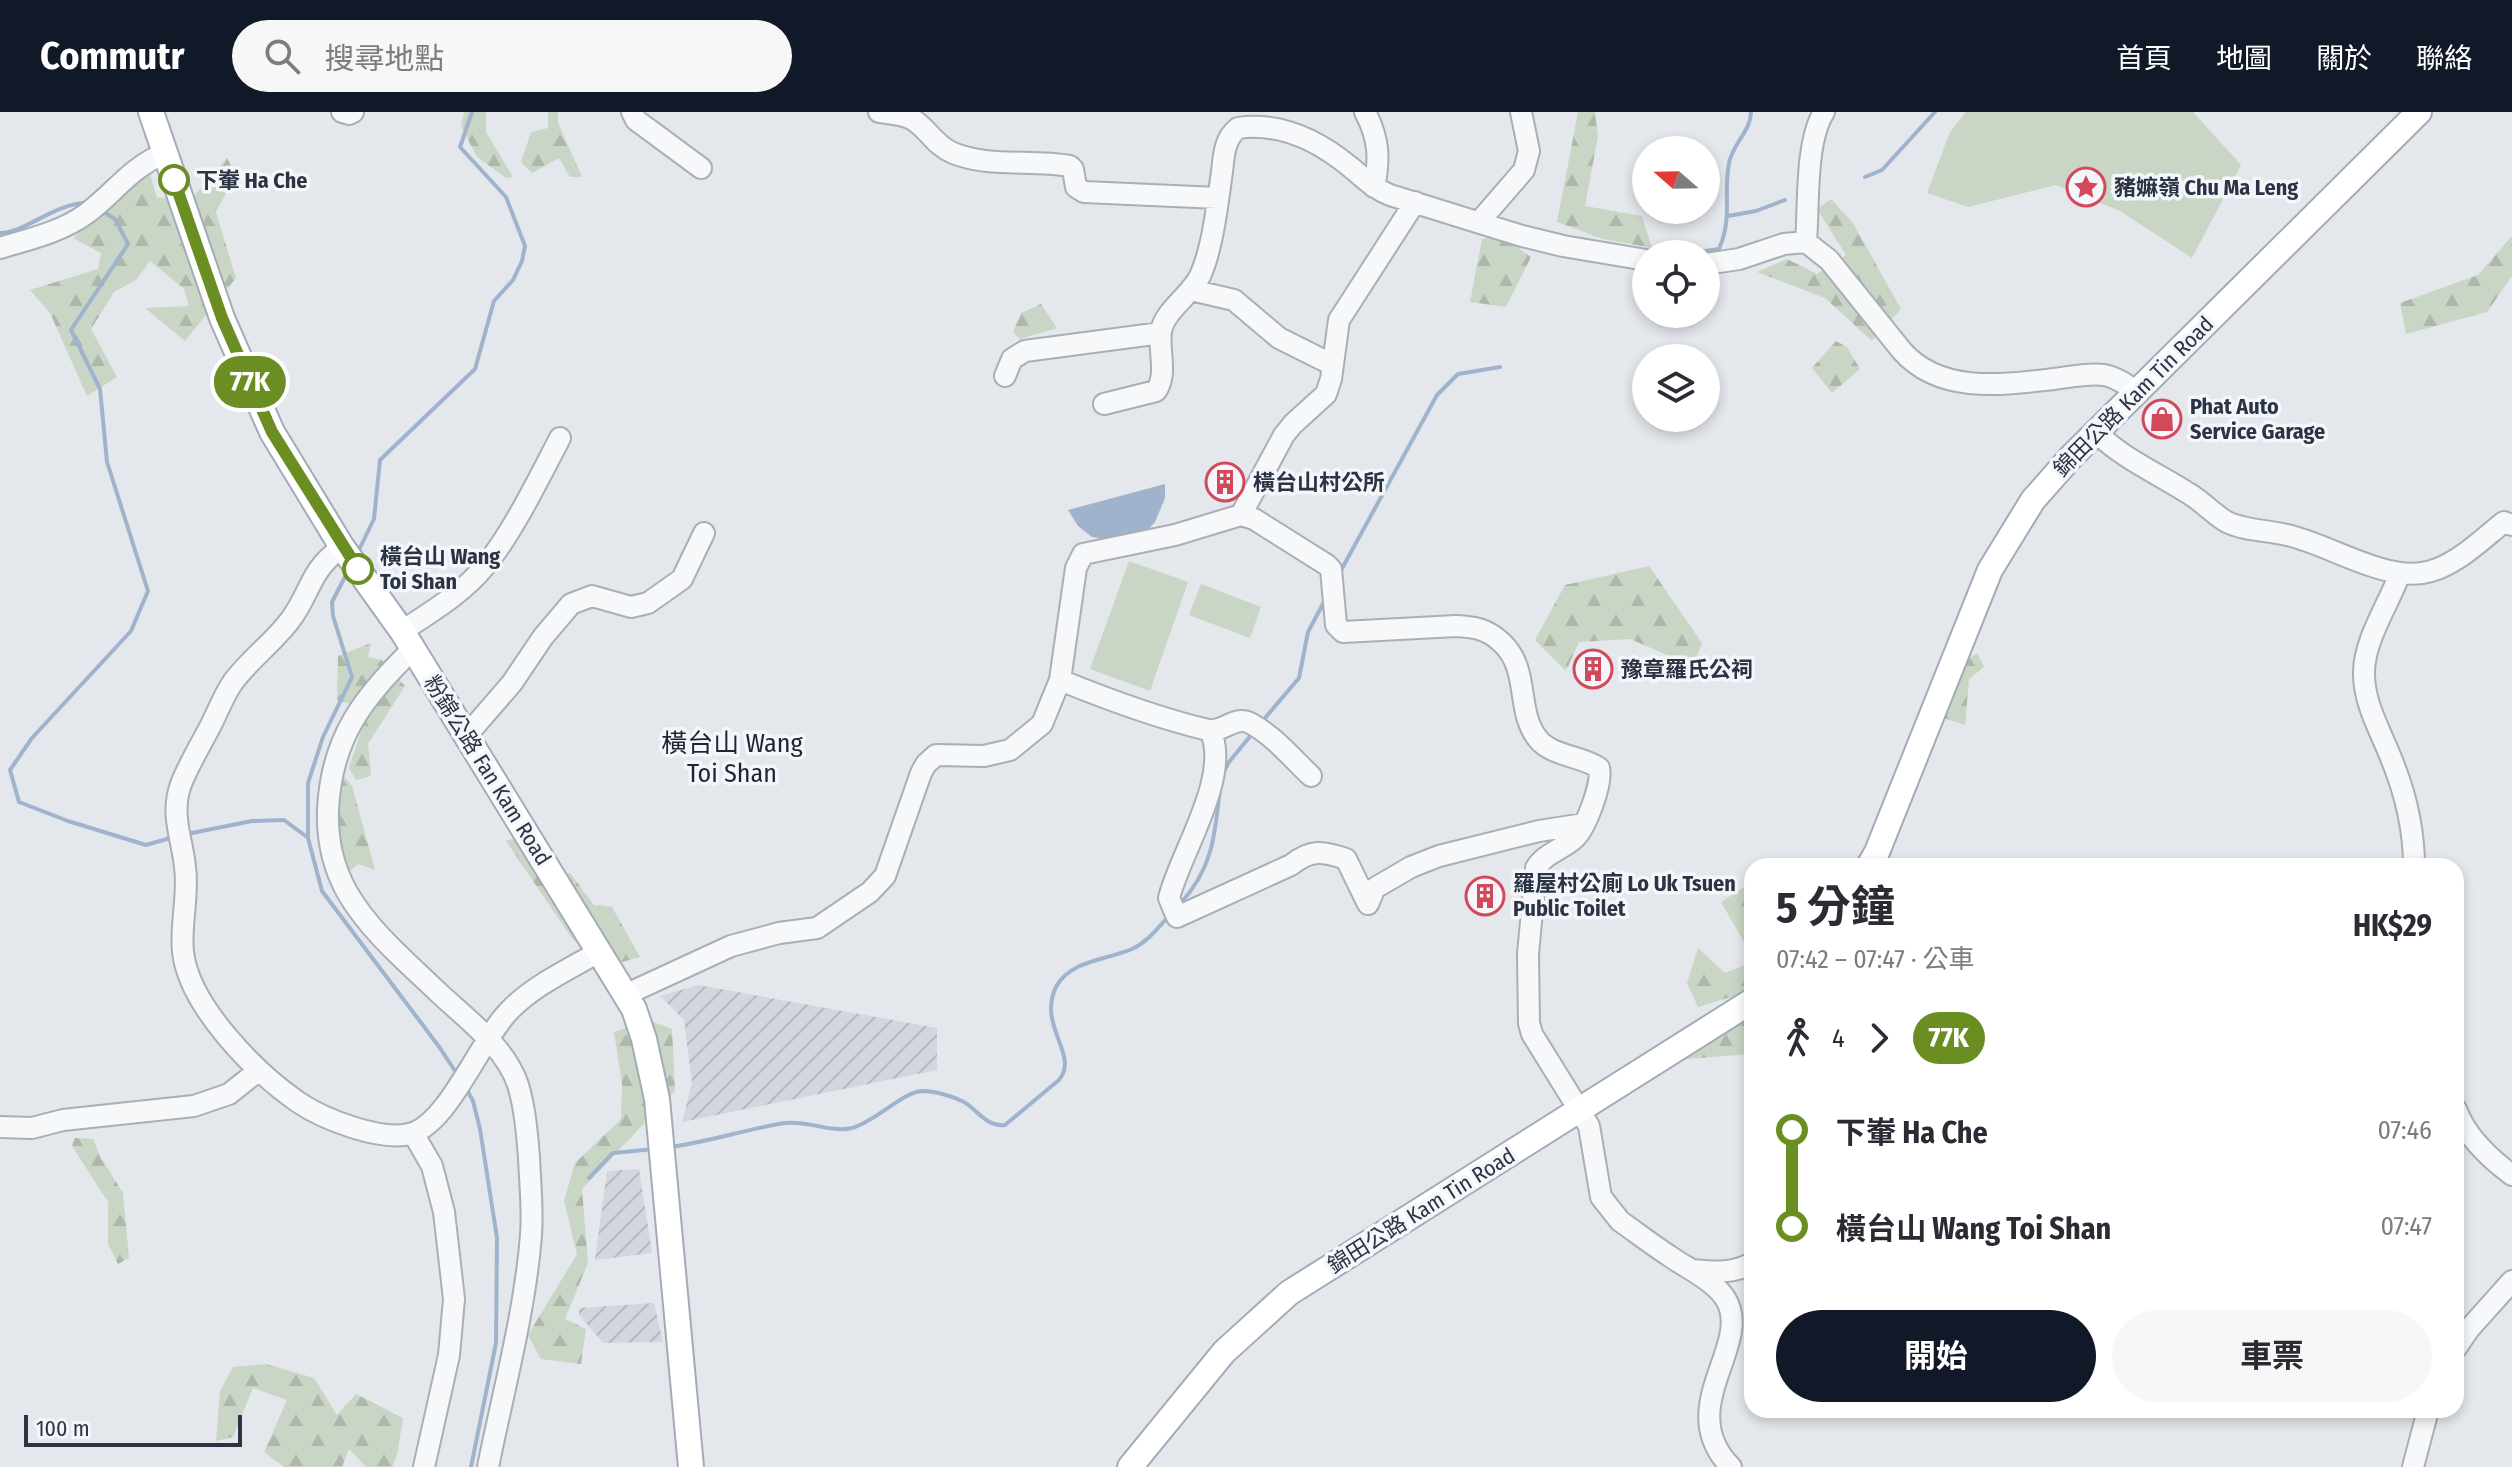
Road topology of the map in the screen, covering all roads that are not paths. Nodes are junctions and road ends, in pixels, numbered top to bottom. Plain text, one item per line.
1 (151, 112) edge
2 (342, 112) edge
3 (353, 112) edge
4 (632, 112) edge
5 (879, 112) edge
6 (1365, 112) edge
7 (1521, 112) edge
8 (1824, 112) edge
9 (2419, 112) edge
10 (165, 153) junction
11 (701, 168) dead end
12 (1374, 187) junction
13 (1218, 198) junction
14 (1415, 202) junction
15 (1479, 222) junction
16 (1806, 242) junction
17 (0, 248) edge
18 (1632, 258) edge
19 (1720, 262) edge
20 (1191, 290) junction
21 (1161, 333) junction
22 (1333, 365) junction
23 (1005, 376) dead end
24 (2137, 392) junction
25 (1104, 404) dead end
26 (2096, 432) junction
27 (560, 438) dead end
28 (1241, 515) junction
29 (2512, 525) edge
30 (704, 533) dead end
31 (342, 547) junction
32 (2400, 573) junction
33 (407, 640) junction
34 (1060, 680) junction
35 (1210, 730) junction
36 (467, 735) junction
37 (1311, 776) dead end
38 (1584, 824) junction
39 (1874, 858) edge
40 (2413, 858) edge
41 (600, 951) junction
42 (627, 994) junction
43 (1744, 1006) edge
44 (487, 1039) junction
45 (258, 1071) junction
46 (1578, 1109) junction
47 (2464, 1125) edge
48 (0, 1127) edge
49 (413, 1133) junction
50 (2512, 1175) edge
51 (1744, 1267) edge
52 (1689, 1269) junction
53 (2512, 1281) edge
54 (2464, 1336) edge
55 (2426, 1418) edge
56 (424, 1467) edge
57 (488, 1467) edge
58 (691, 1467) edge
59 (1130, 1467) edge
60 (1731, 1467) edge
61 (2413, 1467) edge

1 - 10 main road, 粉錦公路 Fan Kam Road
2 - 3 street
4 - 11 street
5 - 13 street
6 - 12 street
7 - 15 street
8 - 16 street
9 - 24 main road, 錦田公路 Kam Tin Road
10 - 17 street
10 - 31 main road, 粉錦公路 Fan Kam Road
12 - 13 street
12 - 14 street
13 - 20 street
14 - 15 street
14 - 22 street
15 - 18 street
16 - 19 street
16 - 24 street
20 - 21 street
20 - 22 street
21 - 23 street
21 - 25 street
22 - 28 street
24 - 26 main road, 錦田公路 Kam Tin Road
26 - 32 street
26 - 39 main road, 錦田公路 Kam Tin Road
27 - 33 street
28 - 34 street
28 - 38 street
29 - 32 street
30 - 36 street
31 - 33 main road, 粉錦公路 Fan Kam Road
31 - 45 street
32 - 40 street
33 - 36 main road, 粉錦公路 Fan Kam Road
33 - 44 street
34 - 35 street
34 - 42 street
35 - 37 street
35 - 38 street
36 - 41 main road, 粉錦公路 Fan Kam Road
38 - 46 street
41 - 42 main road, 粉錦公路 Fan Kam Road
41 - 44 street
42 - 58 main road, 粉錦公路 Fan Kam Road
43 - 46 main road, 錦田公路 Kam Tin Road
44 - 49 street
44 - 57 street
45 - 48 street
45 - 49 street
46 - 52 street
46 - 59 main road, 錦田公路 Kam Tin Road
47 - 50 street
49 - 56 street
51 - 52 street
52 - 60 street
53 - 54 street
55 - 61 street

